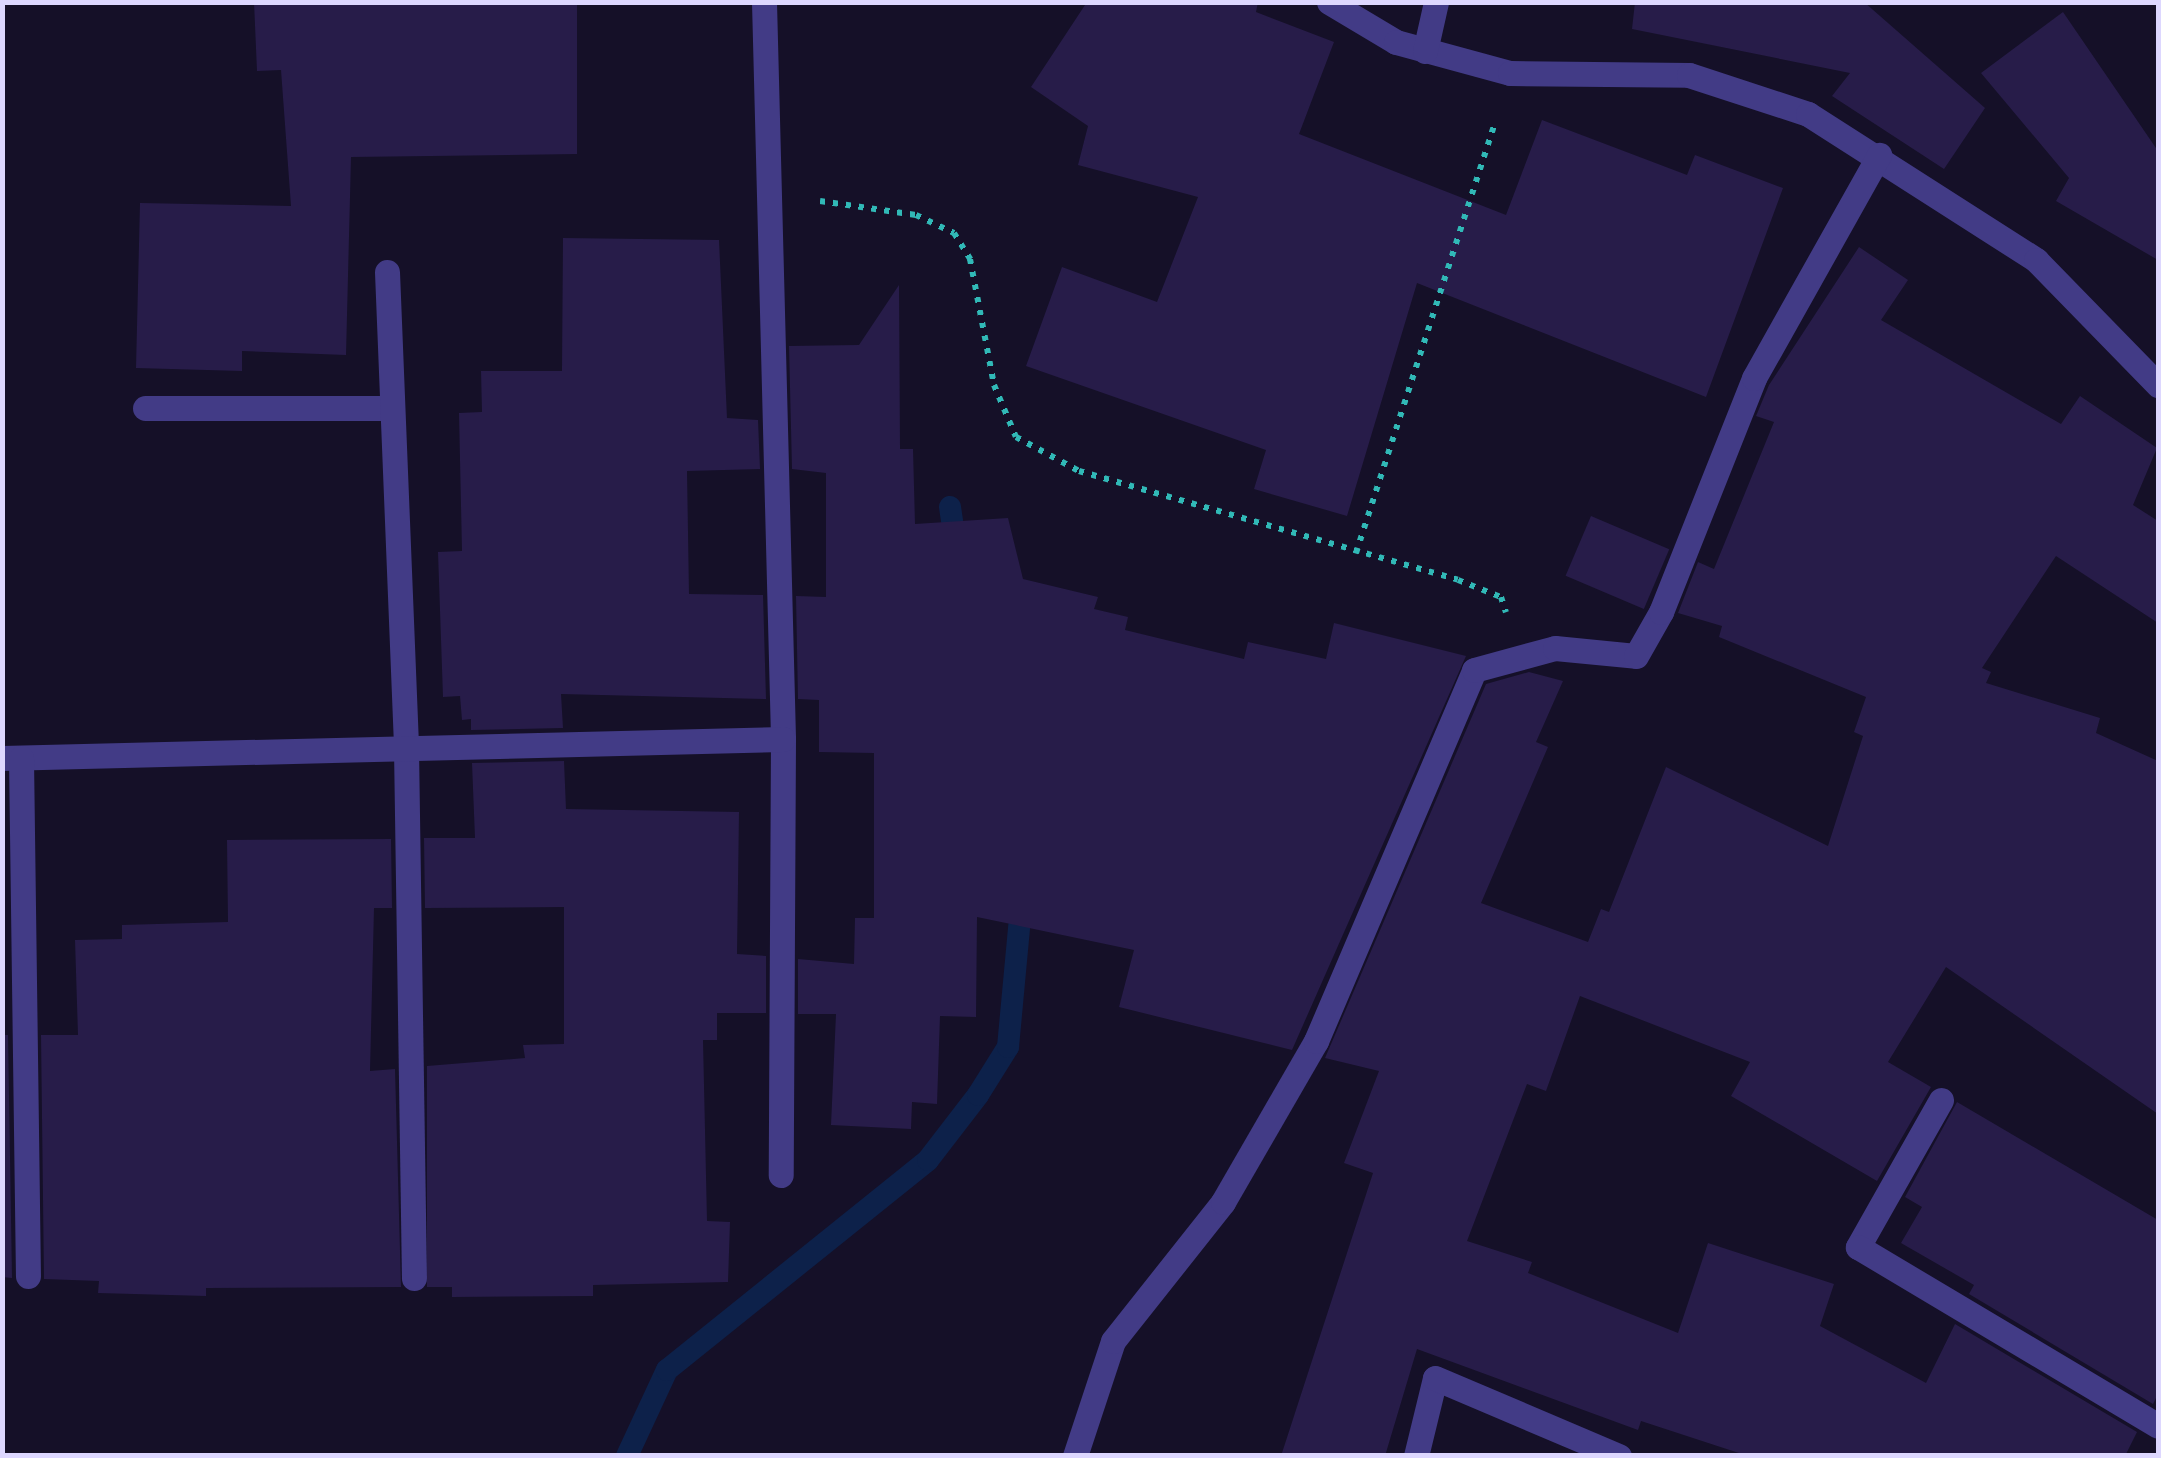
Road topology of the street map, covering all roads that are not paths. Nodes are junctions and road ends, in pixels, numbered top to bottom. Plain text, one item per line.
1 (764, 2) edge
2 (1330, 2) edge
3 (1436, 2) edge
4 (1424, 51) junction
5 (1879, 155) junction
6 (387, 272) dead end
7 (2158, 385) edge
8 (145, 408) dead end
9 (392, 408) junction
10 (783, 739) junction
11 (406, 748) junction
12 (12, 758) edge
13 (1941, 1100) dead end
14 (781, 1176) dead end
15 (28, 1276) dead end
16 (414, 1278) dead end
17 (2158, 1426) edge
18 (1076, 1456) edge
19 (1416, 1456) edge
20 (1619, 1456) edge

1 - 10 street
2 - 4 street
3 - 4 street
4 - 5 street
5 - 7 street
5 - 18 street
6 - 9 street
8 - 9 street
9 - 11 street
10 - 11 street
10 - 14 street
11 - 12 street
11 - 16 street
12 - 15 street
13 - 17 street
19 - 20 street

